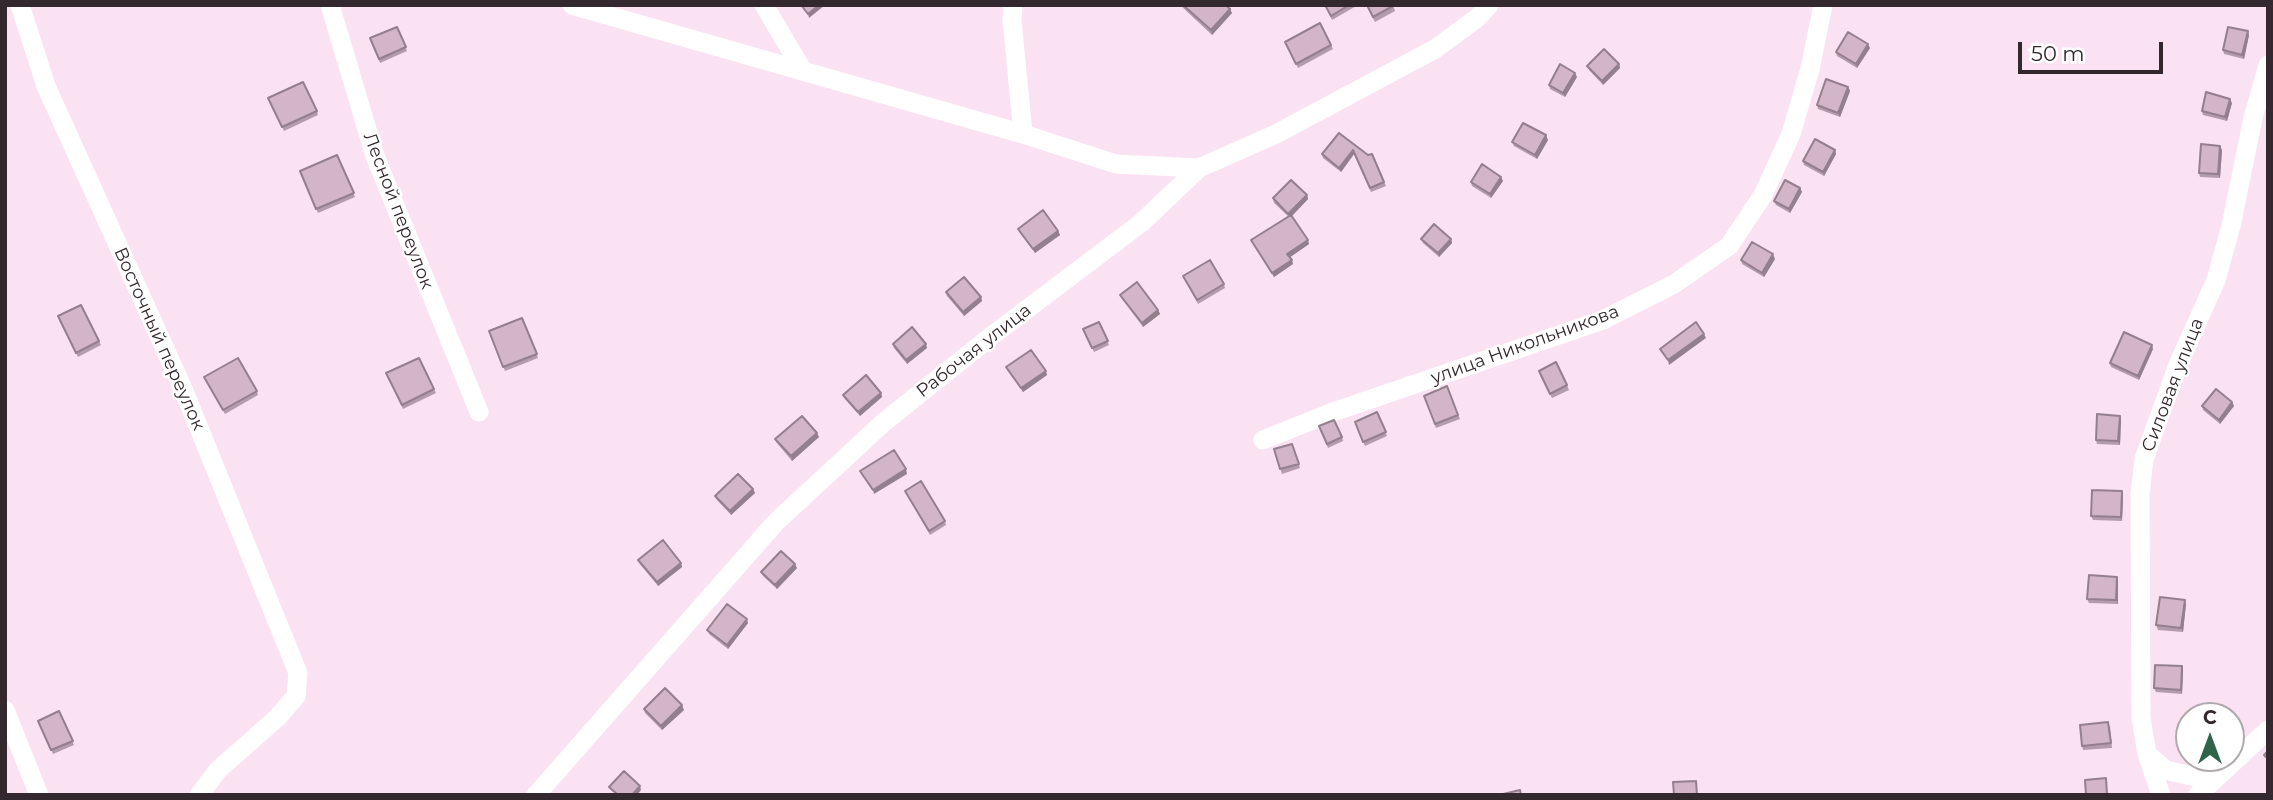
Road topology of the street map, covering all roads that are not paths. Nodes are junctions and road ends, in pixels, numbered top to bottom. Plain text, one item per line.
1 (20, 5) edge
2 (330, 5) edge
3 (572, 5) edge
4 (764, 5) edge
5 (1013, 5) edge
6 (1489, 5) edge
7 (1823, 5) edge
8 (2268, 65) edge
9 (803, 71) junction
10 (1023, 134) junction
11 (1199, 168) junction
12 (478, 412) dead end
13 (1263, 440) dead end
14 (5, 709) edge
15 (2268, 730) edge
16 (2147, 754) junction
17 (2219, 775) junction
18 (38, 795) edge
19 (199, 795) edge
20 (536, 795) edge
21 (2161, 795) edge
22 (2198, 795) edge

1 - 19 street, Восточный переулок
2 - 12 street, Лесной переулок
3 - 9 street
4 - 9 street
5 - 10 street
6 - 11 street, Рабочая улица
7 - 13 street, улица Никольникова
8 - 16 street, Силовая улица
9 - 10 street
10 - 11 street
11 - 20 street, Рабочая улица
14 - 18 street
15 - 17 street
16 - 17 street
16 - 21 street, Силовая улица
17 - 22 street

